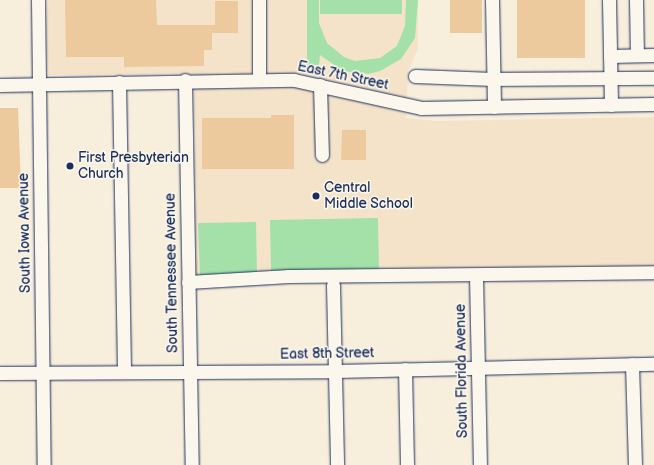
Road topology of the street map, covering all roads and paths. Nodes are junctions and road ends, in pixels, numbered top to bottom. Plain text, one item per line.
1 (38, 0) edge
2 (259, 0) edge
3 (492, 0) edge
4 (609, 0) edge
5 (636, 0) edge
6 (637, 55) junction
7 (654, 55) edge
8 (610, 56) junction
9 (416, 76) dead end
10 (654, 78) edge
11 (493, 79) junction
12 (611, 79) junction
13 (185, 80) junction
14 (259, 80) junction
15 (119, 82) junction
16 (0, 84) edge
17 (39, 84) junction
18 (320, 85) junction
19 (654, 104) edge
20 (612, 105) junction
21 (494, 107) junction
22 (322, 155) dead end
23 (654, 272) edge
24 (476, 276) junction
25 (188, 282) junction
26 (333, 285) dead end
27 (632, 364) junction
28 (654, 364) edge
29 (477, 368) junction
30 (405, 369) junction
31 (190, 371) junction
32 (335, 371) junction
33 (43, 372) junction
34 (124, 372) junction
35 (0, 373) edge
36 (44, 465) edge
37 (192, 465) edge
38 (337, 465) edge
39 (407, 465) edge
40 (480, 465) edge
41 (635, 465) edge

1 - 17 street, South Iowa Avenue
2 - 14 street
3 - 11 street
4 - 8 street
5 - 6 street
6 - 7 street
6 - 8 street
8 - 12 street
9 - 11 street
10 - 12 street
11 - 12 street
11 - 21 street
12 - 20 street
13 - 14 street, East 7th Street
13 - 15 street, East 7th Street
13 - 25 street, South Tennessee Avenue
14 - 18 street, East 7th Street
15 - 17 street, East 7th Street
15 - 34 street
16 - 17 street, East 7th Street
17 - 33 street, South Iowa Avenue
18 - 21 street, East 7th Street
18 - 22 street
19 - 20 street, East 7th Street
20 - 21 street, East 7th Street
23 - 24 street
24 - 25 street
24 - 29 street, South Florida Avenue
25 - 31 street, South Tennessee Avenue
26 - 32 street
27 - 28 street, East 8th Street
27 - 29 street, East 8th Street
27 - 41 street
29 - 30 street, East 8th Street
29 - 40 street, South Florida Avenue
30 - 32 street, East 8th Street
30 - 39 street
31 - 32 street, East 8th Street
31 - 34 street, East 8th Street
31 - 37 street, South Tennessee Avenue
32 - 38 street
33 - 34 street, East 8th Street
33 - 35 street, East 8th Street
33 - 36 street, South Iowa Avenue

